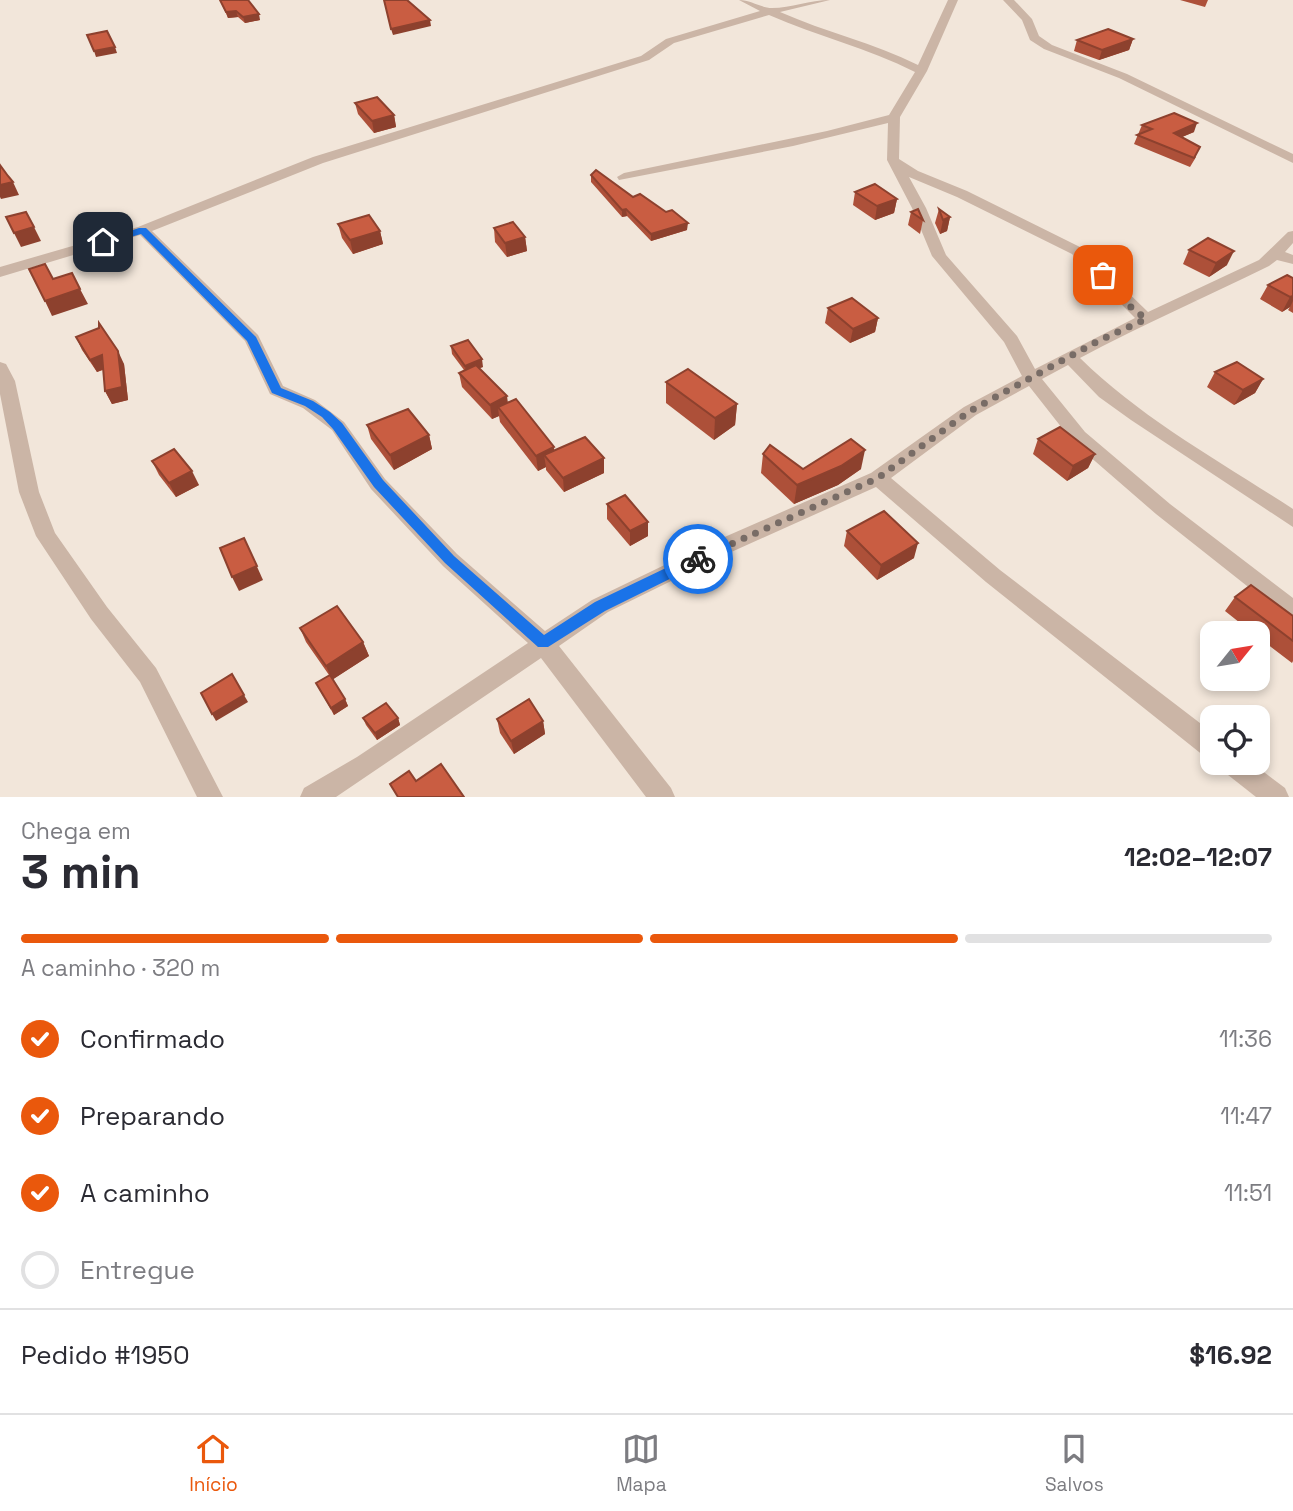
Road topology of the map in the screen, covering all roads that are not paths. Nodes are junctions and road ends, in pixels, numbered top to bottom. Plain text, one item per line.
1 (744, 0) edge
2 (825, 0) edge
3 (953, 0) edge
4 (1008, 0) edge
5 (767, 12) junction
6 (921, 71) junction
7 (894, 117) junction
8 (1293, 159) edge
9 (893, 160) junction
10 (624, 177) dead end
11 (143, 230) junction
12 (1293, 234) edge
13 (1275, 254) junction
14 (1293, 261) edge
15 (0, 272) edge
16 (1146, 319) junction
17 (1070, 358) junction
18 (0, 368) edge
19 (1032, 378) junction
20 (878, 478) junction
21 (1293, 519) edge
22 (1293, 610) edge
23 (543, 643) junction
24 (1200, 738) edge
25 (1248, 775) edge
26 (210, 797) edge
27 (313, 797) edge
28 (662, 797) edge
29 (1276, 797) edge

1 - 5 street
2 - 5 street
3 - 6 street
4 - 8 street
5 - 6 street
5 - 11 street
6 - 7 street
7 - 9 street
7 - 10 street
9 - 16 street
9 - 19 street
11 - 15 street
11 - 23 street
12 - 13 street
13 - 14 street
13 - 16 street
16 - 17 street
17 - 19 street
17 - 21 street
18 - 26 street
19 - 20 street
19 - 22 street
20 - 23 street
20 - 24 street
23 - 27 street
23 - 28 street
25 - 29 street

